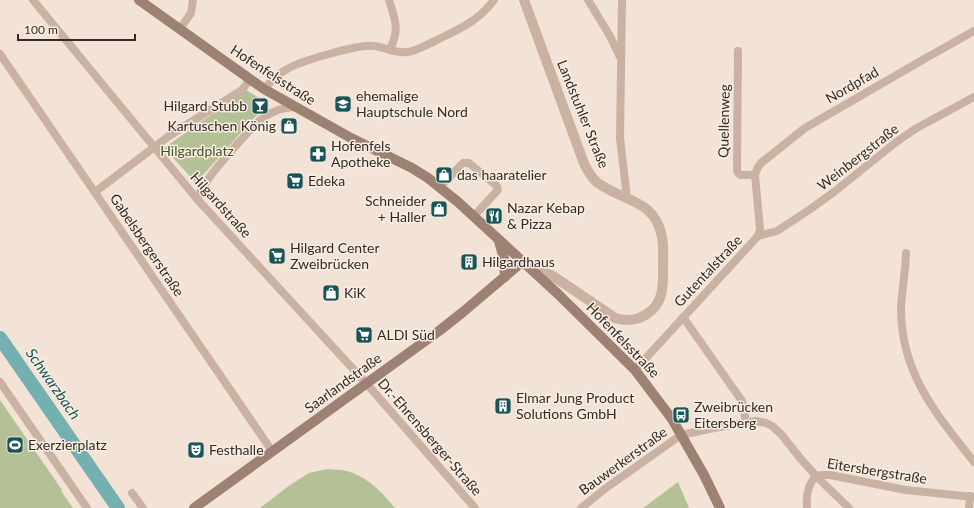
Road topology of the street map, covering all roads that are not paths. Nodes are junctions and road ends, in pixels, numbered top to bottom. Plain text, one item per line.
1 (33, 0) edge
2 (139, 0) edge
3 (193, 0) edge
4 (389, 0) edge
5 (494, 0) edge
6 (524, 0) edge
7 (588, 0) edge
8 (622, 0) edge
9 (180, 29) junction
10 (974, 31) edge
11 (390, 49) junction
12 (738, 51) dead end
13 (0, 54) edge
14 (621, 60) junction
15 (250, 79) junction
16 (264, 89) junction
17 (974, 97) edge
18 (295, 107) junction
19 (154, 147) junction
20 (755, 175) junction
21 (440, 187) junction
22 (96, 192) junction
23 (627, 198) junction
24 (197, 199) junction
25 (474, 216) junction
26 (758, 236) junction
27 (498, 240) junction
28 (906, 253) dead end
29 (522, 262) junction
30 (536, 274) junction
31 (505, 277) junction
32 (684, 317) junction
33 (635, 370) junction
34 (0, 382) edge
35 (366, 383) junction
36 (746, 422) junction
37 (681, 435) junction
38 (272, 451) junction
39 (974, 462) edge
40 (816, 476) junction
41 (132, 492) dead end
42 (972, 496) edge
43 (87, 508) edge
44 (143, 508) edge
45 (194, 508) edge
46 (475, 508) edge
47 (582, 508) edge
48 (720, 508) edge
49 (807, 508) edge
50 (849, 508) edge
51 (969, 508) edge

1 - 19 street, Hilgardstraße
2 - 9 main road, Hofenfelsstraße
3 - 9 street
4 - 11 street
5 - 11 street
6 - 23 street, Landstuhler Straße
7 - 14 street
8 - 14 street
9 - 15 main road, Hofenfelsstraße
10 - 20 street, Nordpfad
11 - 16 street
12 - 20 street, Quellenweg
13 - 22 street, Gabelsbergerstraße
14 - 23 street
15 - 16 main road, Hofenfelsstraße
15 - 19 street
16 - 18 main road, Hofenfelsstraße
17 - 26 street, Weinbergstraße
18 - 21 main road, Hofenfelsstraße
18 - 24 street
19 - 22 street
19 - 24 street, Hilgardstraße
20 - 26 street, Gutentalstraße
21 - 25 main road, Hofenfelsstraße
21 - 25 street
22 - 38 street, Gabelsbergerstraße
23 - 30 street, Landstuhler Straße
24 - 35 street, Hilgardstraße
25 - 27 main road, Hofenfelsstraße
26 - 32 street, Gutentalstraße
27 - 29 main road, Hofenfelsstraße
27 - 31 main road
28 - 39 street
29 - 30 main road, Hofenfelsstraße
29 - 31 main road, Saarlandstraße
30 - 33 main road, Hofenfelsstraße
31 - 35 main road, Saarlandstraße
32 - 33 street, Gutentalstraße
32 - 36 street
33 - 37 main road, Hofenfelsstraße
34 - 43 street
35 - 38 main road, Saarlandstraße
35 - 46 street, Dr.-Ehrensberger-Straße
36 - 37 street, Eitersbergstraße
36 - 40 street, Eitersbergstraße
37 - 47 street, Bauwerkerstraße
37 - 48 main road, Hofenfelsstraße
38 - 45 main road, Saarlandstraße
40 - 42 street, Eitersbergstraße
40 - 49 street
40 - 50 street
41 - 44 street
42 - 51 street

